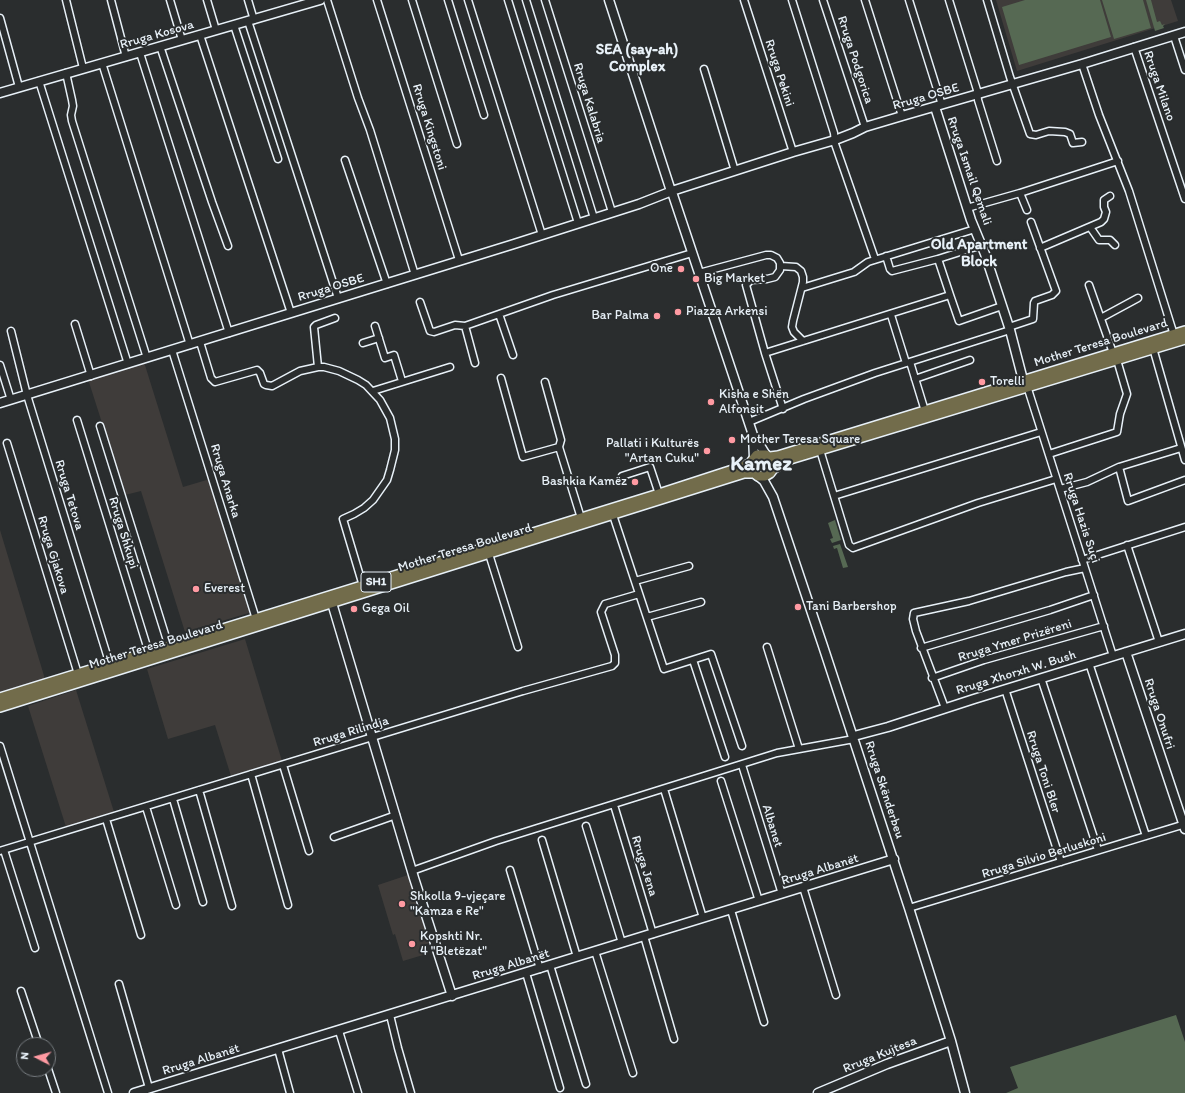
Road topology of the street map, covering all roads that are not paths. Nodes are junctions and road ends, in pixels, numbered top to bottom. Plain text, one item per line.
1 (66, 0) edge
2 (111, 0) edge
3 (170, 0) edge
4 (207, 0) edge
5 (248, 0) edge
6 (320, 0) edge
7 (326, 0) edge
8 (377, 0) edge
9 (412, 0) edge
10 (448, 0) edge
11 (468, 0) edge
12 (508, 0) edge
13 (526, 0) edge
14 (545, 0) edge
15 (609, 0) edge
16 (744, 0) edge
17 (792, 0) edge
18 (823, 0) edge
19 (865, 0) edge
20 (909, 0) edge
21 (949, 0) edge
22 (987, 0) edge
23 (308, 2) edge
24 (0, 18) edge
25 (251, 20) junction
26 (234, 25) junction
27 (216, 30) junction
28 (1185, 32) edge
29 (200, 35) junction
30 (1174, 36) junction
31 (182, 40) junction
32 (160, 46) junction
33 (1134, 48) junction
34 (140, 52) junction
35 (126, 57) junction
36 (102, 63) junction
37 (1082, 64) junction
38 (83, 68) junction
39 (704, 70) dead end
40 (1185, 70) edge
41 (66, 73) junction
42 (39, 81) junction
43 (1013, 84) junction
44 (19, 87) junction
45 (0, 92) edge
46 (978, 94) junction
47 (938, 106) junction
48 (484, 115) dead end
49 (902, 116) junction
50 (865, 127) junction
51 (835, 140) junction
52 (1082, 142) dead end
53 (457, 144) dead end
54 (793, 152) junction
55 (278, 159) dead end
56 (345, 160) dead end
57 (997, 161) dead end
58 (1118, 161) junction
59 (735, 171) junction
60 (671, 192) junction
61 (1020, 193) junction
62 (1110, 196) dead end
63 (1185, 199) edge
64 (967, 208) junction
65 (1027, 210) dead end
66 (612, 212) junction
67 (594, 218) junction
68 (1031, 222) dead end
69 (578, 223) junction
70 (1090, 227) junction
71 (975, 229) junction
72 (542, 235) junction
73 (982, 245) junction
74 (1115, 245) dead end
75 (228, 246) dead end
76 (1040, 248) junction
77 (692, 253) junction
78 (886, 256) junction
79 (938, 259) junction
80 (459, 260) junction
81 (875, 260) junction
82 (780, 263) junction
83 (699, 273) junction
84 (414, 275) junction
85 (386, 284) junction
86 (1089, 285) dead end
87 (802, 288) junction
88 (950, 296) junction
89 (338, 298) junction
90 (1138, 298) dead end
91 (420, 302) dead end
92 (1002, 306) junction
93 (291, 313) junction
94 (500, 314) junction
95 (891, 315) junction
96 (335, 318) dead end
97 (1101, 318) junction
98 (75, 324) dead end
99 (375, 326) dead end
100 (464, 326) junction
101 (1009, 328) junction
102 (11, 331) dead end
103 (1185, 331) edge
104 (229, 333) junction
105 (1174, 334) junction
106 (379, 338) junction
107 (1185, 339) edge
108 (803, 341) junction
109 (200, 342) junction
110 (363, 343) dead end
111 (190, 345) junction
112 (1153, 348) junction
113 (172, 350) junction
114 (765, 353) junction
115 (512, 355) dead end
116 (1115, 356) junction
117 (147, 358) junction
118 (970, 360) dead end
119 (475, 363) dead end
120 (908, 363) junction
121 (128, 364) junction
122 (0, 365) edge
123 (318, 367) junction
124 (450, 367) dead end
125 (91, 376) junction
126 (501, 378) dead end
127 (915, 380) junction
128 (402, 381) junction
129 (546, 382) dead end
130 (1025, 383) junction
131 (372, 391) junction
132 (27, 395) junction
133 (11, 400) junction
134 (0, 403) edge
135 (783, 409) junction
136 (925, 411) junction
137 (77, 420) dead end
138 (749, 422) junction
139 (100, 426) dead end
140 (1041, 432) junction
141 (753, 435) junction
142 (7, 443) dead end
143 (559, 447) junction
144 (1181, 448) junction
145 (820, 450) junction
146 (1049, 454) junction
147 (768, 456) junction
148 (753, 460) junction
149 (1185, 460) edge
150 (1119, 467) junction
151 (772, 470) junction
152 (756, 474) junction
153 (622, 476) dead end
154 (1056, 478) junction
155 (1185, 480) edge
156 (1060, 489) junction
157 (659, 494) junction
158 (834, 496) junction
159 (773, 497) junction
160 (612, 512) junction
161 (581, 518) junction
162 (1185, 527) edge
163 (1127, 545) junction
164 (489, 554) junction
165 (1082, 560) junction
166 (689, 566) dead end
167 (1085, 568) junction
168 (635, 580) junction
169 (363, 586) junction
170 (639, 594) junction
171 (1094, 595) junction
172 (700, 602) dead end
173 (332, 603) junction
174 (647, 617) junction
175 (256, 619) junction
176 (1104, 626) junction
177 (1185, 634) edge
178 (1159, 642) junction
179 (169, 646) junction
180 (518, 647) dead end
181 (767, 647) dead end
182 (921, 648) junction
183 (1126, 652) junction
184 (148, 653) junction
185 (1114, 656) junction
186 (693, 660) junction
187 (1088, 664) junction
188 (110, 665) junction
189 (78, 674) junction
190 (932, 678) junction
191 (1041, 678) junction
192 (1005, 689) junction
193 (0, 698) edge
194 (0, 707) edge
195 (945, 708) junction
196 (373, 737) junction
197 (854, 737) junction
198 (0, 746) edge
199 (742, 746) dead end
200 (799, 749) junction
201 (725, 757) dead end
202 (283, 764) junction
203 (742, 764) junction
204 (251, 774) junction
205 (721, 781) dead end
206 (664, 789) junction
207 (199, 790) junction
208 (173, 799) junction
209 (614, 805) junction
210 (146, 807) junction
211 (396, 815) junction
212 (106, 819) junction
213 (586, 826) dead end
214 (1184, 826) edge
215 (1146, 836) junction
216 (334, 837) dead end
217 (542, 840) dead end
218 (30, 842) junction
219 (2, 850) edge
220 (1098, 850) junction
221 (309, 851) dead end
222 (894, 859) junction
223 (1061, 862) junction
224 (510, 870) dead end
225 (412, 871) junction
226 (803, 887) junction
227 (782, 894) junction
228 (759, 901) junction
229 (203, 902) dead end
230 (176, 905) dead end
231 (288, 905) dead end
232 (232, 906) dead end
233 (909, 908) junction
234 (731, 910) junction
235 (703, 918) junction
236 (653, 934) junction
237 (141, 935) dead end
238 (644, 936) junction
239 (622, 943) junction
240 (35, 948) dead end
241 (595, 951) junction
242 (578, 957) junction
243 (550, 965) junction
244 (540, 968) junction
245 (526, 973) junction
246 (119, 984) dead end
247 (21, 991) dead end
248 (836, 995) dead end
249 (452, 996) junction
250 (390, 1015) junction
251 (764, 1022) dead end
252 (339, 1031) junction
253 (36, 1037) edge
254 (674, 1039) dead end
255 (951, 1041) junction
256 (278, 1049) junction
257 (633, 1073) dead end
258 (51, 1077) edge
259 (586, 1084) dead end
260 (149, 1088) junction
261 (560, 1088) dead end
262 (56, 1093) edge
263 (108, 1093) edge
264 (134, 1093) edge
265 (290, 1093) edge
266 (358, 1093) edge
267 (411, 1093) edge
268 (818, 1093) edge
269 (965, 1093) edge

1 - 38 street
2 - 35 street
3 - 31 street
4 - 27 street
5 - 25 street
6 - 23 street, Rruga Kosova
7 - 84 street
8 - 80 street, Rruga Kingstoni
9 - 53 street
10 - 48 street
11 - 72 street
12 - 69 street
13 - 67 street
14 - 66 street, Rruga Kalabria
15 - 60 street
16 - 54 street, Rruga Pekini
17 - 51 street
18 - 50 street, Rruga Podgorica
19 - 49 street
20 - 47 street
21 - 46 street
22 - 43 street
23 - 25 street, Rruga Kosova
24 - 44 street
25 - 26 street, Rruga Kosova
25 - 89 street
26 - 27 street, Rruga Kosova
26 - 55 street
27 - 29 street, Rruga Kosova
28 - 30 street, Rruga OSBE
29 - 31 street, Rruga Kosova
29 - 93 street
30 - 33 street, Rruga OSBE
30 - 40 street
31 - 32 street, Rruga Kosova
32 - 34 street, Rruga Kosova
32 - 75 street
33 - 37 street, Rruga OSBE
33 - 63 street, Rruga Milano
34 - 35 street, Rruga Kosova
34 - 104 street
35 - 36 street, Rruga Kosova
36 - 38 street, Rruga Kosova
36 - 111 street
37 - 43 street, Rruga OSBE
37 - 58 street
38 - 41 street, Rruga Kosova
39 - 59 street
41 - 42 street, Rruga Kosova
41 - 117 street
42 - 44 street, Rruga Kosova
42 - 121 street
43 - 46 street, Rruga OSBE
43 - 52 street
44 - 45 street, Rruga Kosova
46 - 47 street, Rruga OSBE
46 - 57 street
47 - 49 street, Rruga OSBE
47 - 64 street, Rruga Ismail Qemali
49 - 50 street, Rruga OSBE
50 - 51 street, Rruga OSBE
51 - 54 street, Rruga OSBE
51 - 81 street
54 - 59 street, Rruga OSBE
56 - 85 street
58 - 61 street
58 - 105 street
59 - 60 street, Rruga OSBE
60 - 66 street, Rruga OSBE
60 - 77 street
61 - 64 street
61 - 65 street
62 - 70 street
64 - 71 street, Rruga Ismail Qemali
66 - 67 street, Rruga OSBE
67 - 69 street, Rruga OSBE
68 - 76 street
69 - 72 street, Rruga OSBE
70 - 74 street
70 - 76 street
71 - 73 street, Rruga Ismail Qemali
71 - 78 street
72 - 80 street, Rruga OSBE
73 - 79 street
73 - 92 street, Rruga Ismail Qemali
76 - 101 street
77 - 83 street
77 - 94 street
78 - 79 street
78 - 81 street
79 - 88 street
80 - 84 street, Rruga OSBE
81 - 87 street
82 - 83 street
82 - 87 street
82 - 114 street
83 - 138 street
84 - 85 street, Rruga OSBE
85 - 89 street, Rruga OSBE
86 - 97 street
87 - 108 street
88 - 92 street
88 - 95 street
89 - 93 street, Rruga OSBE
90 - 97 street
91 - 100 street
92 - 101 street, Rruga Ismail Qemali
93 - 104 street, Rruga OSBE
94 - 100 street
94 - 115 street
95 - 108 street
95 - 120 street
96 - 123 street
97 - 116 street
98 - 125 street
99 - 106 street
100 - 119 street
101 - 120 street
101 - 130 street, Rruga Ismail Qemali
102 - 132 street, Rruga Tetova
103 - 105 main road, Mother Teresa Boulevard / SH1
104 - 109 street, Rruga OSBE
105 - 116 main road, Mother Teresa Boulevard / SH1
106 - 110 street
106 - 128 street
107 - 112 main road, Mother Teresa Boulevard / SH1
108 - 114 street
109 - 111 street, Rruga OSBE
109 - 123 street
111 - 113 street, Rruga OSBE
112 - 116 main road, Mother Teresa Boulevard / SH1
112 - 144 street
113 - 117 street, Rruga OSBE
113 - 175 street, Rruga Anarka
114 - 135 street
116 - 130 main road, Mother Teresa Boulevard / SH1
116 - 146 street
117 - 121 street, Rruga OSBE
118 - 127 street
120 - 127 street
120 - 135 street
121 - 125 street, Rruga OSBE
122 - 133 street
123 - 131 street
124 - 128 street
125 - 132 street, Rruga OSBE
126 - 143 street
127 - 136 street
128 - 131 street
129 - 143 street
130 - 136 main road, Mother Teresa Boulevard / SH1
130 - 140 street, Rruga Hazis Suçi
130 - 145 main road, Mother Teresa Boulevard / SH1
131 - 169 street
132 - 133 street, Rruga OSBE
132 - 188 street, Rruga Tetova
133 - 134 street, Rruga OSBE
135 - 138 street
136 - 147 main road, Mother Teresa Boulevard / SH1
137 - 184 street, Rruga Shkupi
138 - 141 street
139 - 179 street
140 - 146 street, Rruga Hazis Suçi
140 - 158 street
141 - 147 street
141 - 148 street
142 - 189 street, Rruga Gjakova
143 - 161 street
144 - 149 street
144 - 150 street
145 - 151 main road, Mother Teresa Boulevard / SH1
145 - 158 street
146 - 154 street, Rruga Hazis Suçi
147 - 148 main road, Mother Teresa Boulevard / SH1
147 - 151 main road
148 - 152 main road
148 - 157 main road, Mother Teresa Boulevard / SH1
150 - 155 street
150 - 156 street
151 - 152 main road, Mother Teresa Boulevard / SH1
151 - 159 street, Rruga Skënderbeu
152 - 159 street, Rruga Skënderbeu
152 - 160 main road, Mother Teresa Boulevard / SH1
153 - 157 street
154 - 156 street, Rruga Hazis Suçi
154 - 158 street
156 - 165 street, Rruga Hazis Suçi
157 - 160 main road, Mother Teresa Boulevard / SH1
159 - 197 street, Rruga Skënderbeu
160 - 161 main road, Mother Teresa Boulevard / SH1
160 - 164 main road, Mother Teresa Boulevard / SH1
160 - 168 street
161 - 169 main road, Mother Teresa Boulevard / SH1
162 - 163 street
163 - 165 street
163 - 178 street
164 - 173 main road, Mother Teresa Boulevard / SH1
164 - 180 street
165 - 167 street, Rruga Hazis Suçi
166 - 168 street
167 - 171 street, Rruga Hazis Suçi
167 - 182 street
168 - 170 street
169 - 175 main road, Mother Teresa Boulevard / SH1
170 - 174 street
170 - 196 street, Rruga Rilindja
171 - 176 street, Rruga Hazis Suçi
171 - 182 street
172 - 174 street
173 - 194 main road, Mother Teresa Boulevard / SH1
173 - 196 street
174 - 186 street
175 - 179 main road, Mother Teresa Boulevard / SH1
176 - 185 street, Rruga Hazis Suçi
176 - 190 street, Rruga Ymer Prizëreni
177 - 178 street, Rruga Xhorxh W. Bush
178 - 183 street, Rruga Xhorxh W. Bush
179 - 184 main road, Mother Teresa Boulevard / SH1
181 - 200 street
182 - 190 street
183 - 185 street, Rruga Xhorxh W. Bush
183 - 214 street, Rruga Onufri
184 - 188 main road, Mother Teresa Boulevard / SH1
185 - 187 street, Rruga Xhorxh W. Bush
186 - 199 street
186 - 201 street
187 - 191 street, Rruga Xhorxh W. Bush
187 - 215 street
188 - 189 main road, Mother Teresa Boulevard / SH1
189 - 193 main road, Mother Teresa Boulevard / SH1
190 - 195 street
191 - 192 street, Rruga Xhorxh W. Bush
191 - 220 street
192 - 195 street, Rruga Xhorxh W. Bush
192 - 223 street, Rruga Toni Bler
195 - 197 street, Rruga Xhorxh W. Bush
196 - 202 street, Rruga Rilindja
196 - 211 street
197 - 200 street
197 - 222 street, Rruga Skënderbeu
198 - 218 street
200 - 203 street
202 - 204 street, Rruga Rilindja
202 - 221 street
203 - 206 street
203 - 227 street, Albanet
204 - 207 street, Rruga Rilindja
204 - 231 street
205 - 228 street
206 - 209 street
206 - 235 street
207 - 208 street, Rruga Rilindja
207 - 232 street
208 - 210 street, Rruga Rilindja
208 - 229 street
209 - 225 street
209 - 236 street, Rruga Jena
210 - 212 street, Rruga Rilindja
210 - 230 street
211 - 216 street
211 - 225 street
212 - 218 street, Rruga Rilindja
212 - 237 street
213 - 239 street
214 - 215 street, Rruga Silvio Berluskoni
215 - 220 street, Rruga Silvio Berluskoni
217 - 242 street
218 - 219 street, Rruga Rilindja
218 - 263 street
219 - 240 street
220 - 223 street, Rruga Silvio Berluskoni
222 - 226 street, Rruga Albanët
222 - 233 street, Rruga Skënderbeu
223 - 233 street, Rruga Silvio Berluskoni
224 - 244 street
225 - 249 street
226 - 227 street, Rruga Albanët
226 - 248 street
227 - 228 street, Rruga Albanët
228 - 234 street, Rruga Albanët
233 - 255 street, Rruga Skënderbeu
234 - 235 street, Rruga Albanët
234 - 251 street
235 - 236 street, Rruga Albanët
236 - 238 street, Rruga Albanët
238 - 239 street, Rruga Albanët
238 - 254 street
239 - 241 street, Rruga Albanët
241 - 242 street, Rruga Albanët
241 - 257 street
242 - 243 street, Rruga Albanët
243 - 244 street, Rruga Albanët
243 - 259 street
244 - 245 street, Rruga Albanët
245 - 249 street, Rruga Albanët
245 - 261 street
246 - 260 street
247 - 253 street
249 - 250 street, Rruga Albanët
250 - 252 street, Rruga Albanët
250 - 267 street
252 - 256 street, Rruga Albanët
252 - 266 street
255 - 268 street, Rruga Kujtesa
255 - 269 street, Rruga Skënderbeu
256 - 260 street, Rruga Albanët
256 - 265 street
258 - 262 street
260 - 264 street, Rruga Albanët

